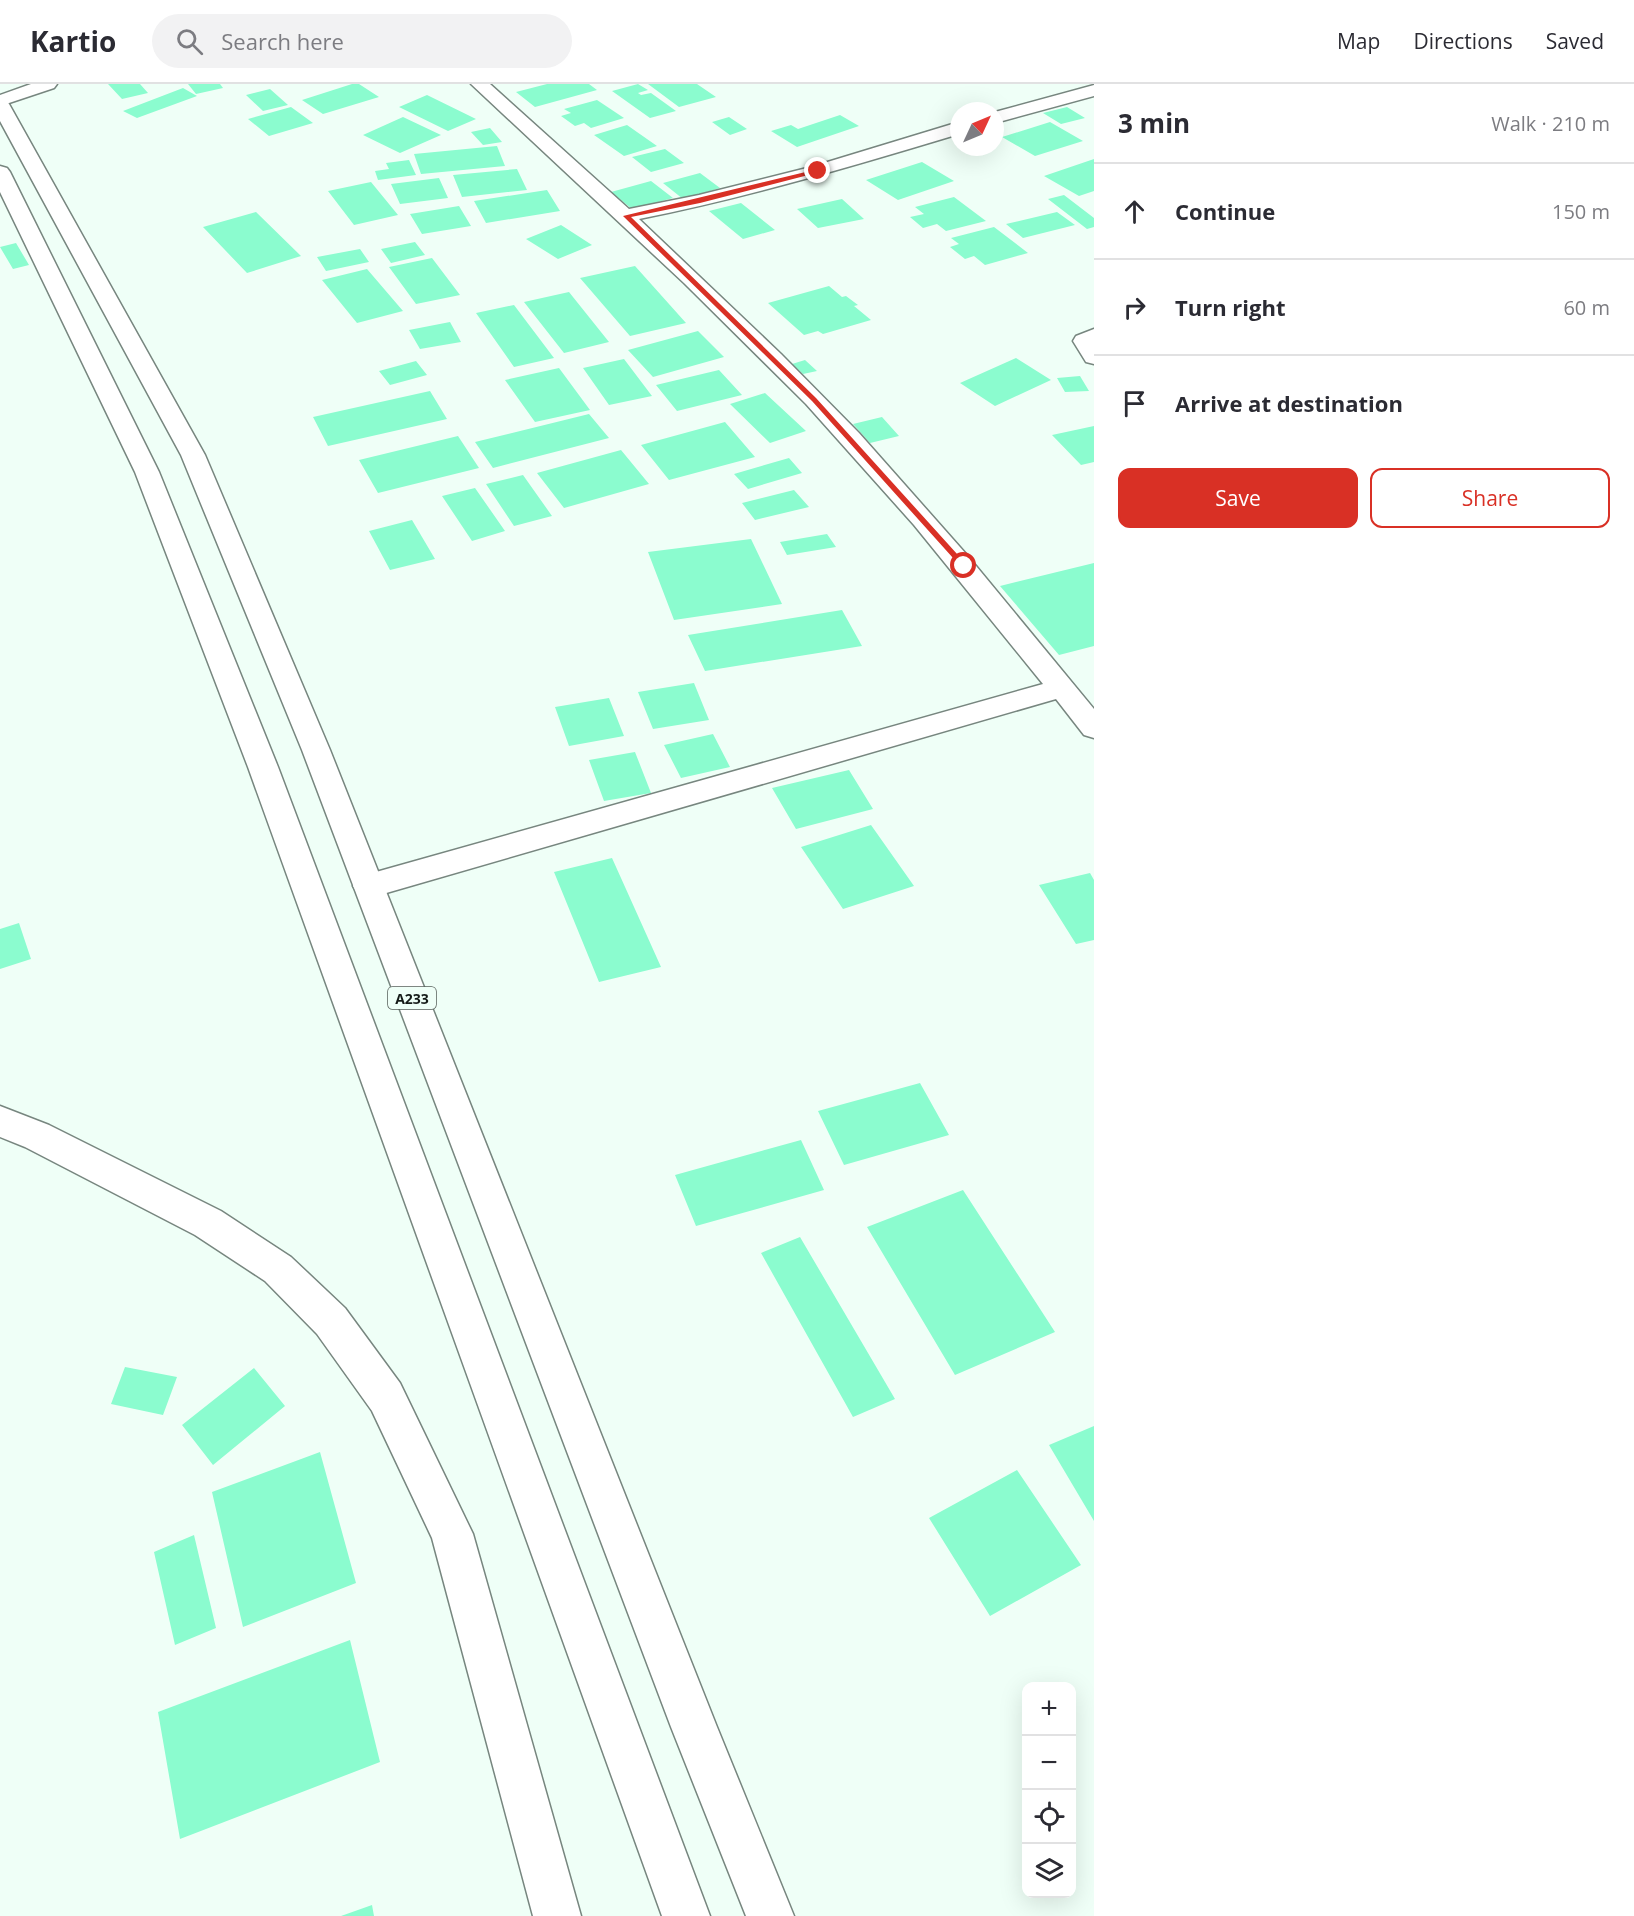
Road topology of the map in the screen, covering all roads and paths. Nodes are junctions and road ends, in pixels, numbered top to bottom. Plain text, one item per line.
1 (48, 84) edge
2 (480, 84) edge
3 (1090, 95) edge
4 (0, 102) edge
5 (1004, 116) edge
6 (950, 131) edge
7 (0, 172) edge
8 (626, 216) junction
9 (1094, 336) edge
10 (1094, 357) edge
11 (1062, 688) junction
12 (1094, 728) edge
13 (369, 886) junction
14 (0, 1121) edge
15 (557, 1916) edge
16 (686, 1916) edge
17 (770, 1916) edge

1 - 4 main road
2 - 8 main road
3 - 5 main road
4 - 13 main road, A233
6 - 8 main road
7 - 16 main road
8 - 11 main road
9 - 10 main road
11 - 12 main road
11 - 13 main road
13 - 17 main road, A233
14 - 15 main road

